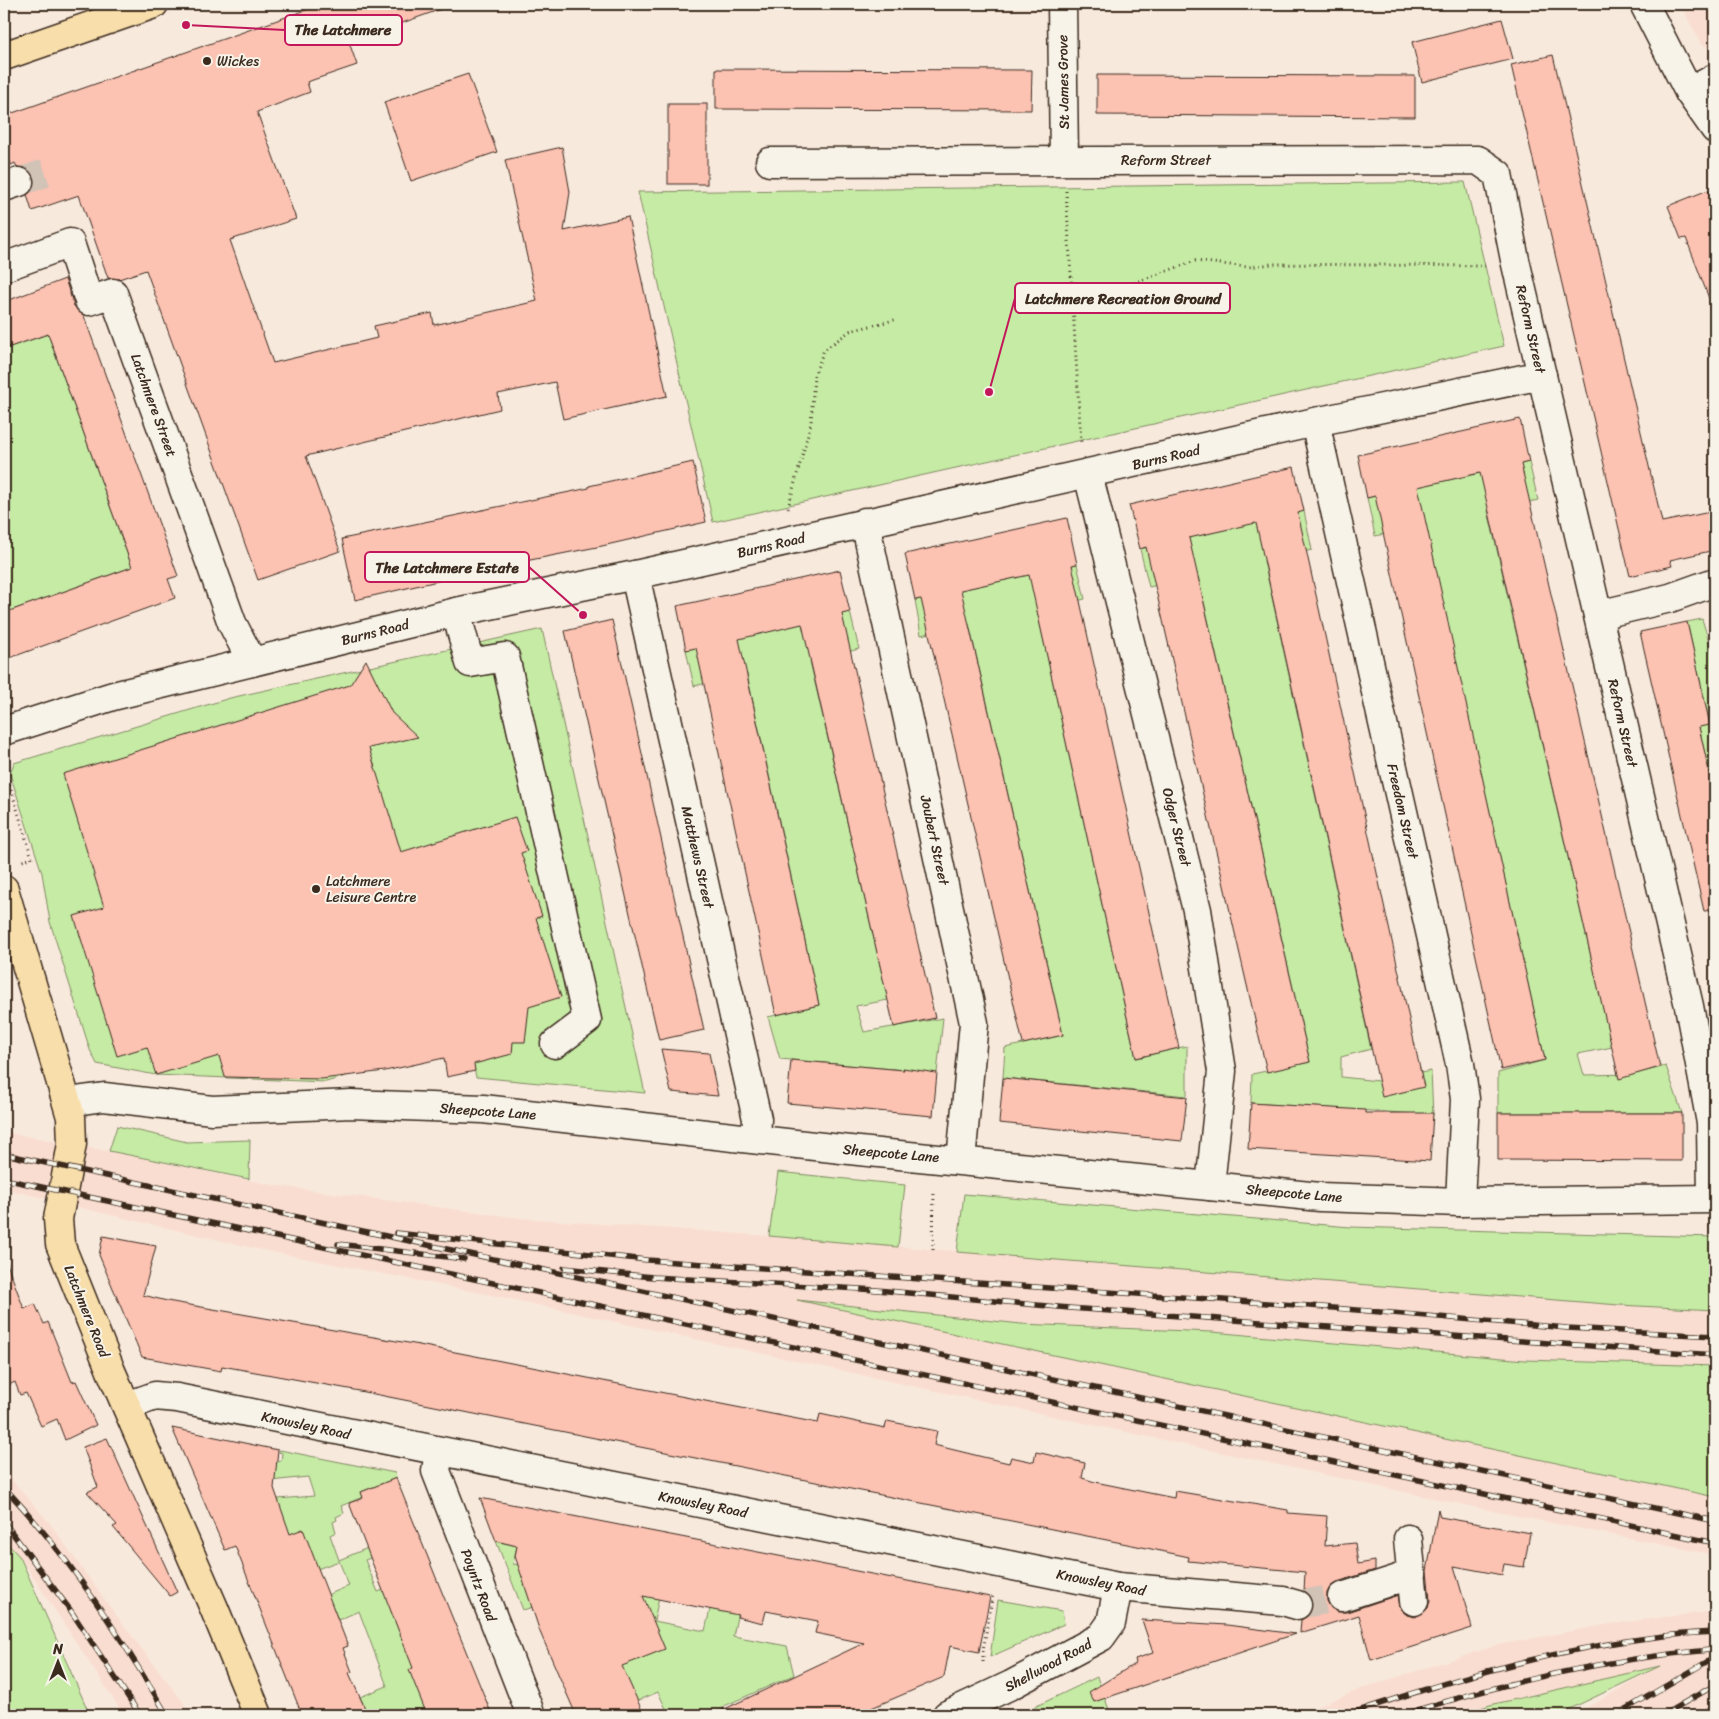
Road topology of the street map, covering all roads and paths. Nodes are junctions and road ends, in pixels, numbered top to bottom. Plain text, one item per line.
1 (154, 4) edge
2 (1062, 4) edge
3 (1644, 4) edge
4 (4, 56) edge
5 (1715, 78) edge
6 (1689, 92) junction
7 (1715, 129) edge
8 (1064, 160) junction
9 (770, 162) dead end
10 (1515, 260) junction
11 (4, 267) edge
12 (1071, 303) junction
13 (1037, 305) dead end
14 (898, 319) dead end
15 (1542, 375) junction
16 (1315, 422) junction
17 (1087, 475) junction
18 (865, 522) junction
19 (787, 541) junction
20 (635, 575) junction
21 (1715, 582) edge
22 (456, 612) junction
23 (1598, 614) junction
24 (252, 662) junction
25 (4, 731) edge
26 (4, 766) edge
27 (22, 861) dead end
28 (4, 889) edge
29 (555, 1044) dead end
30 (68, 1102) junction
31 (756, 1139) junction
32 (934, 1158) junction
33 (961, 1160) junction
34 (1210, 1186) junction
35 (1714, 1199) edge
36 (1460, 1202) junction
37 (933, 1250) dead end
38 (128, 1406) junction
39 (439, 1452) junction
40 (1408, 1539) dead end
41 (997, 1561) junction
42 (1411, 1572) junction
43 (1118, 1587) junction
44 (1342, 1597) tunnel mouth
45 (1414, 1600) dead end
46 (1290, 1603) tunnel mouth
47 (994, 1693) junction
48 (258, 1715) edge
49 (531, 1715) edge
50 (947, 1715) edge

1 - 4 highway
2 - 8 street, St James Grove
3 - 6 street
5 - 6 street
6 - 7 street
8 - 9 street, Reform Street
8 - 10 street, Reform Street
8 - 12 path
10 - 12 path
10 - 15 street, Reform Street
11 - 24 street, Latchmere Street
12 - 13 path
12 - 17 path
14 - 19 path
15 - 16 street, Burns Road
15 - 23 street, Reform Street
16 - 17 street, Burns Road
16 - 36 street, Freedom Street
17 - 18 street, Burns Road
17 - 34 street, Odger Street
18 - 19 street, Burns Road
18 - 33 street, Joubert Street
19 - 20 street, Burns Road
20 - 22 street, Burns Road
20 - 31 street, Matthews Street
21 - 23 street
22 - 24 street, Burns Road
22 - 29 street
23 - 35 street, Reform Street
24 - 25 street, Burns Road
26 - 27 path
28 - 30 highway, Latchmere Road
30 - 31 street, Sheepcote Lane
30 - 38 highway, Latchmere Road
31 - 32 street, Sheepcote Lane
32 - 33 street, Sheepcote Lane
32 - 37 path
33 - 34 street, Sheepcote Lane
34 - 36 street, Sheepcote Lane
35 - 36 street, Sheepcote Lane
38 - 39 street, Knowsley Road
38 - 48 highway, Latchmere Road
39 - 41 street, Knowsley Road
39 - 49 street, Poyntz Road
40 - 42 street
41 - 43 street, Knowsley Road
41 - 47 path
42 - 44 street
42 - 45 street
43 - 46 street, Knowsley Road
43 - 47 street, Shellwood Road
47 - 50 street, Shellwood Road

